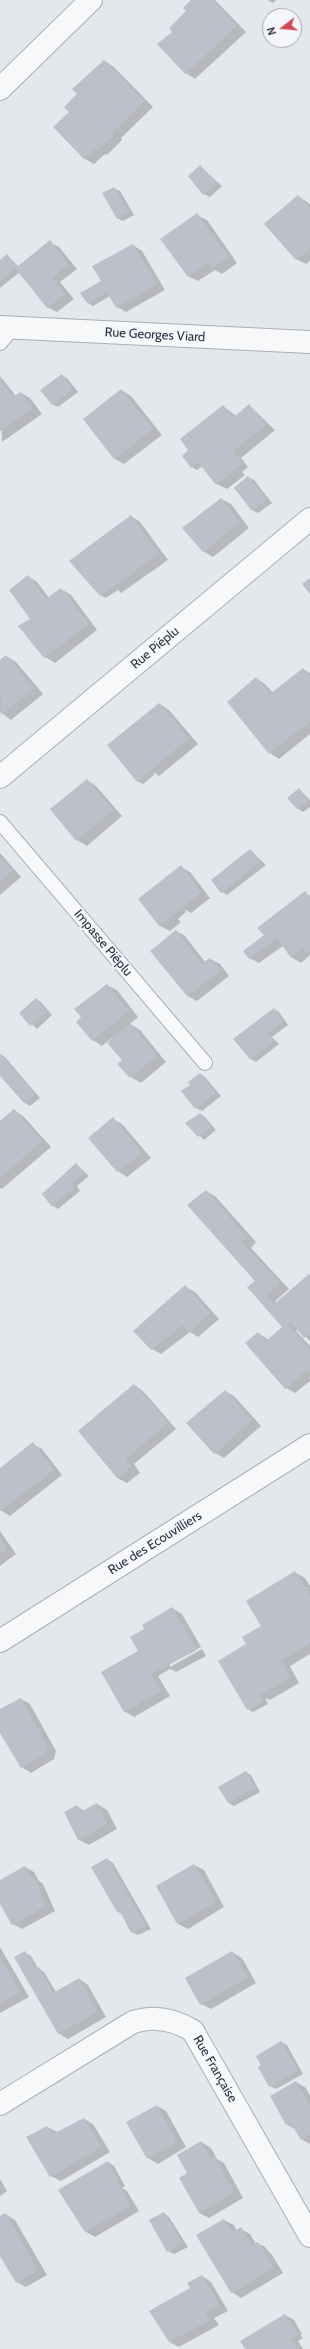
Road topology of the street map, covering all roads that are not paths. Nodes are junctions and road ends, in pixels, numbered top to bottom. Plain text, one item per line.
1 (91, 0) edge
2 (0, 89) edge
3 (4, 333) edge
4 (310, 342) edge
5 (310, 519) edge
6 (0, 776) edge
7 (0, 822) edge
8 (205, 1063) dead end
9 (310, 1445) edge
10 (0, 1641) edge
11 (0, 2104) edge
12 (310, 2236) edge

1 - 2 street
3 - 4 street, Rue Georges Viard
5 - 6 street, Rue Piéplu
7 - 8 lane, Impasse Piéplu
9 - 10 street, Rue des Ecouvilliers
11 - 12 street, Rue Française

